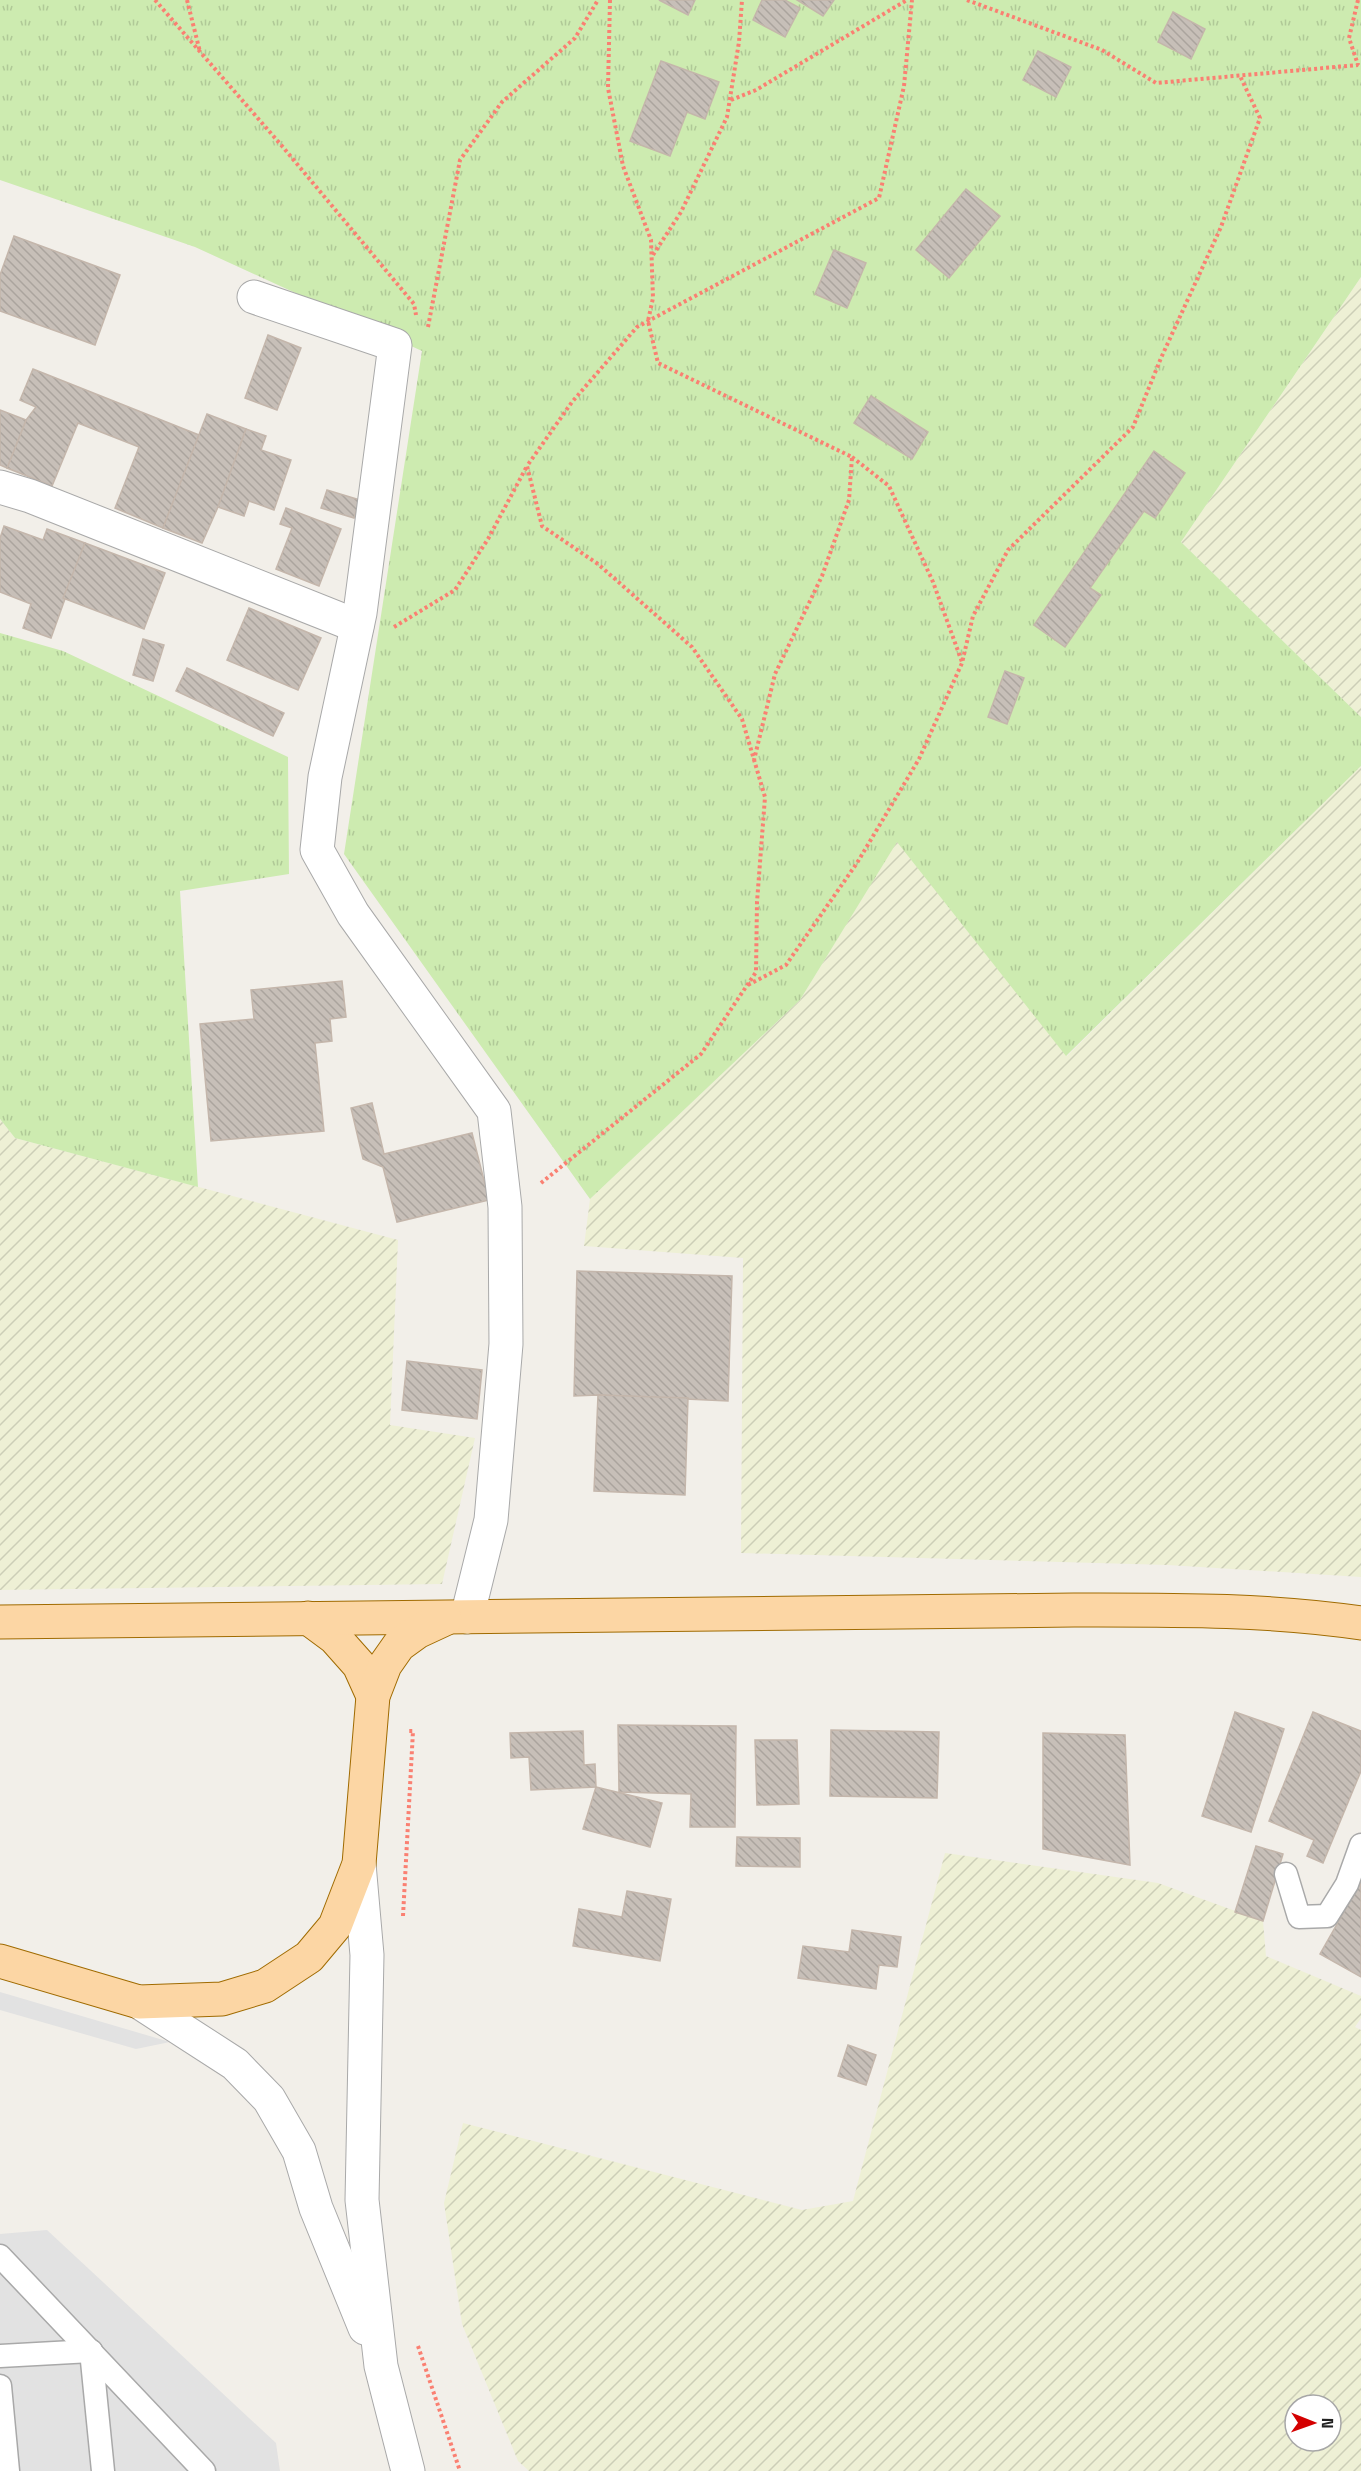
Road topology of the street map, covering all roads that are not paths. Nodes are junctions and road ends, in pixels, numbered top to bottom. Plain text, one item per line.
1 (254, 297) dead end
2 (0, 487) edge
3 (355, 635) junction
4 (459, 1617) junction
5 (308, 1618) junction
6 (0, 1622) edge
7 (1361, 1623) edge
8 (373, 1696) junction
9 (1361, 1845) edge
10 (360, 1864) junction
11 (1286, 1874) dead end
12 (0, 1960) edge
13 (139, 2002) junction
14 (0, 2256) edge
15 (91, 2350) junction
16 (0, 2356) edge
17 (381, 2366) junction
18 (0, 2386) edge
19 (8, 2471) edge
20 (103, 2471) edge
21 (204, 2471) edge
22 (408, 2471) edge

1 - 3 street
2 - 3 street
3 - 4 street
4 - 5 main road
4 - 7 main road
4 - 8 main road
5 - 6 main road
5 - 8 main road
8 - 10 main road
9 - 11 lane
10 - 13 main road
10 - 17 street
12 - 13 main road
13 - 17 street
14 - 15 lane
15 - 16 lane
15 - 20 lane
15 - 21 lane
17 - 22 street
18 - 19 lane

